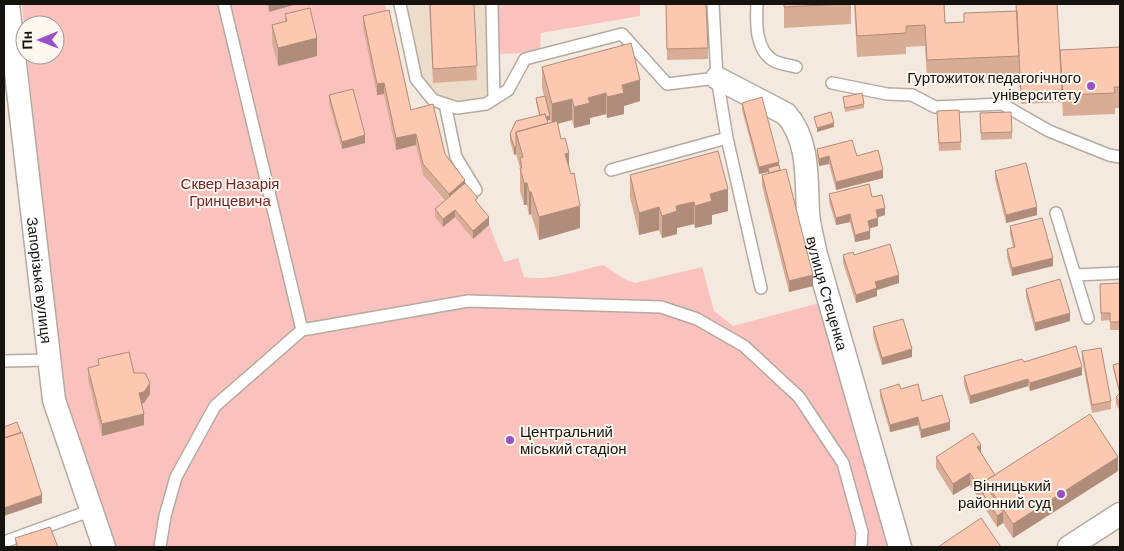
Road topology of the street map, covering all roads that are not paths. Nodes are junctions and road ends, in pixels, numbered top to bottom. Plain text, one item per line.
1 (8, 4) edge
2 (224, 4) edge
3 (400, 4) edge
4 (492, 4) edge
5 (713, 4) edge
6 (757, 4) edge
7 (796, 68) dead end
8 (718, 78) junction
9 (832, 83) dead end
10 (494, 99) junction
11 (445, 104) junction
12 (727, 138) junction
13 (1120, 158) edge
14 (611, 170) dead end
15 (476, 190) dead end
16 (1056, 213) dead end
17 (1120, 272) edge
18 (1076, 275) junction
19 (761, 288) dead end
20 (1088, 318) dead end
21 (302, 330) junction
22 (50, 360) junction
23 (4, 361) edge
24 (92, 510) junction
25 (1120, 514) edge
26 (4, 542) edge
27 (104, 547) edge
28 (160, 547) edge
29 (861, 547) edge
30 (900, 547) edge
31 (1069, 547) edge

1 - 22 street, Запорізька вулиця
2 - 21 lane
3 - 11 lane
4 - 10 lane
5 - 8 lane
6 - 7 lane
8 - 10 lane
8 - 12 lane
8 - 30 street, вулиця Стеценка
9 - 13 lane
10 - 11 lane
11 - 15 lane
12 - 14 lane
12 - 19 lane
16 - 18 lane
17 - 18 lane
18 - 20 lane
21 - 28 lane
21 - 29 lane
22 - 23 lane
22 - 24 street, Запорізька вулиця
24 - 26 lane
24 - 27 street, Запорізька вулиця
25 - 31 street

